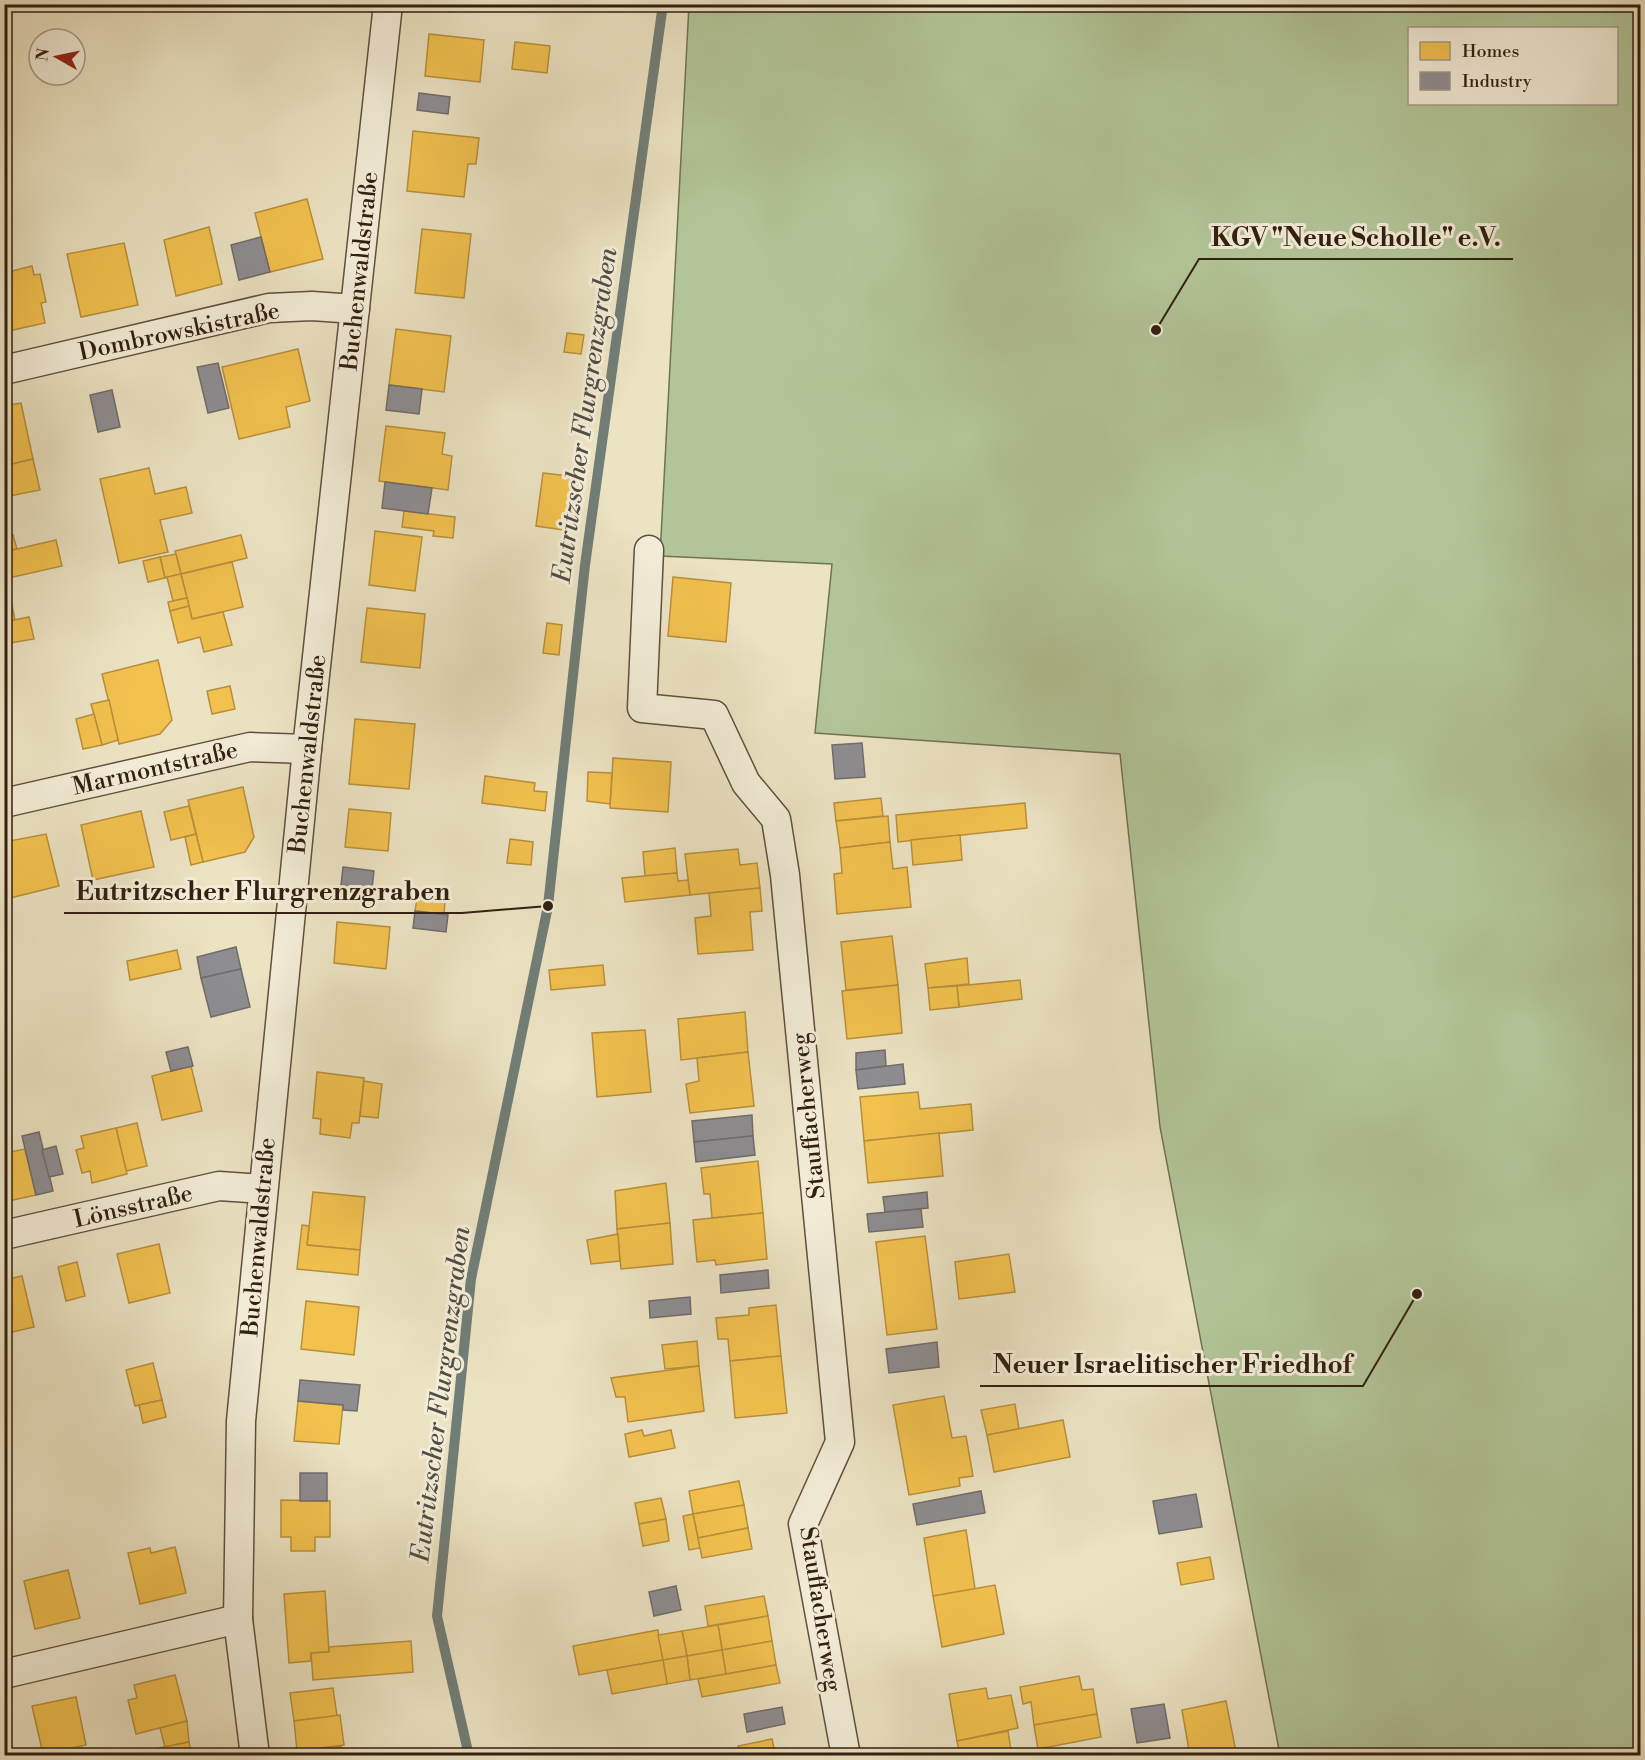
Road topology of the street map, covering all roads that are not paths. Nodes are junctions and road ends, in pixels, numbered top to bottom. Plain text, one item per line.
1 (388, 4) edge
2 (355, 309) junction
3 (4, 370) edge
4 (650, 550) dead end
5 (307, 749) junction
6 (4, 803) edge
7 (262, 1188) junction
8 (4, 1235) edge
9 (238, 1619) junction
10 (4, 1674) edge
11 (255, 1755) edge
12 (846, 1755) edge

1 - 2 street, Buchenwaldstraße
2 - 3 street, Dombrowskistraße
2 - 5 street, Buchenwaldstraße
4 - 12 street, Stauffacherweg
5 - 6 street, Marmontstraße
5 - 7 street, Buchenwaldstraße
7 - 8 street, Lönsstraße
7 - 9 street, Buchenwaldstraße
9 - 10 street
9 - 11 street, Buchenwaldstraße

